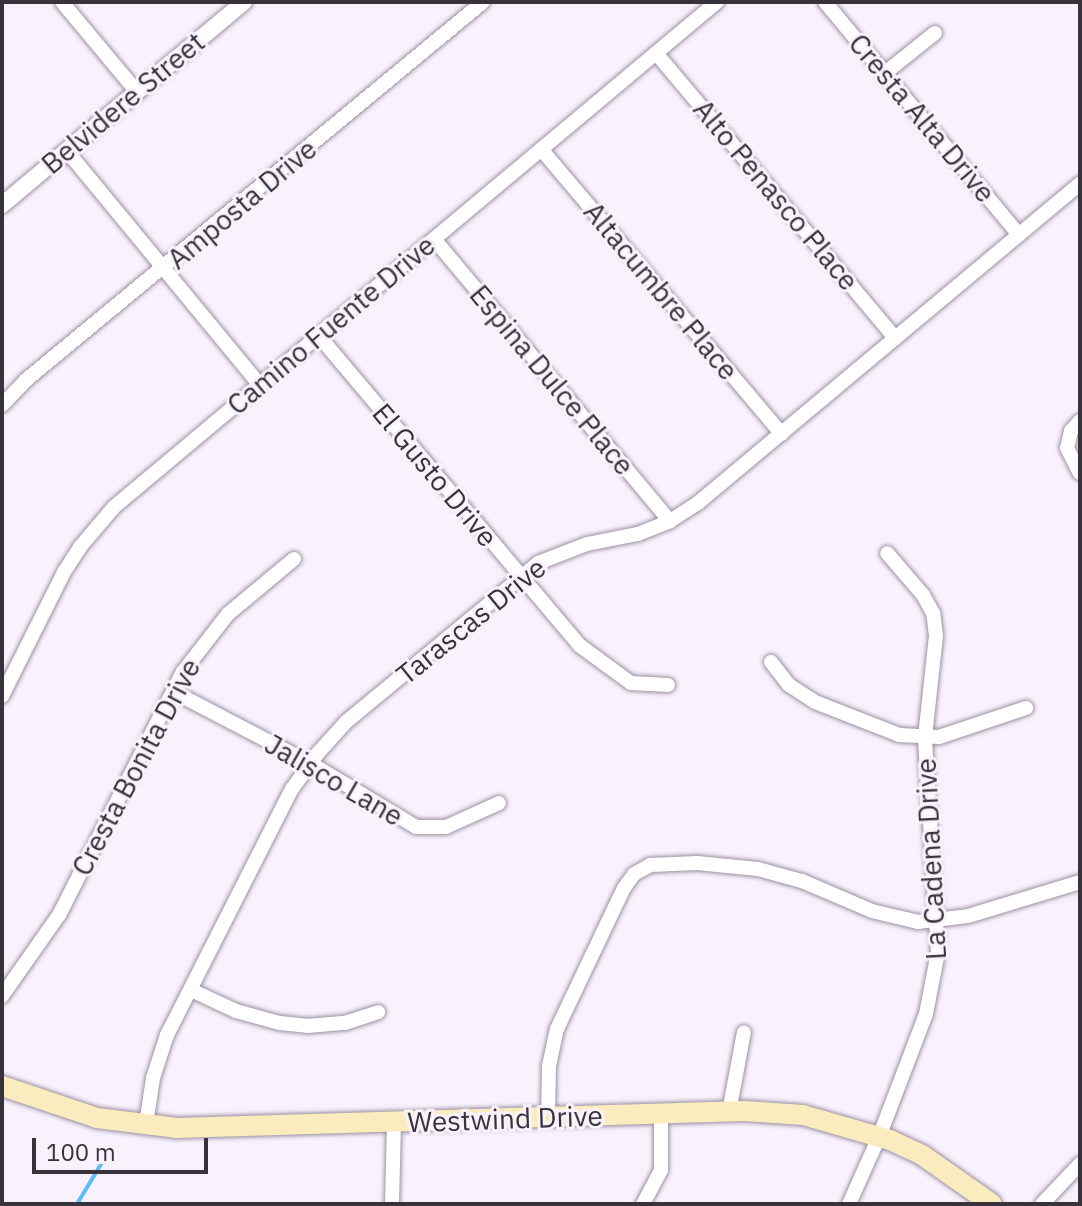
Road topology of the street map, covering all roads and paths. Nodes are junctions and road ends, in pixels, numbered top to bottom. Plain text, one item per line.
1 (62, 2) edge
2 (244, 2) edge
3 (483, 2) edge
4 (717, 2) edge
5 (825, 2) edge
6 (935, 33) dead end
7 (656, 53) junction
8 (885, 73) junction
9 (137, 92) junction
10 (541, 149) junction
11 (67, 151) junction
12 (1080, 184) edge
13 (2, 205) edge
14 (1019, 235) junction
15 (434, 239) junction
16 (164, 269) junction
17 (319, 336) junction
18 (895, 338) junction
19 (260, 385) junction
20 (2, 405) edge
21 (1080, 421) edge
22 (782, 434) junction
23 (1080, 473) edge
24 (670, 521) junction
25 (887, 553) dead end
26 (294, 559) dead end
27 (520, 576) junction
28 (771, 662) dead end
29 (668, 685) dead end
30 (174, 692) junction
31 (2, 696) edge
32 (1026, 708) dead end
33 (925, 737) junction
34 (310, 763) junction
35 (499, 803) dead end
36 (1080, 882) edge
37 (936, 922) junction
38 (191, 990) junction
39 (2, 996) edge
40 (378, 1012) dead end
41 (744, 1032) dead end
42 (2, 1086) edge
43 (729, 1112) junction
44 (661, 1114) junction
45 (548, 1118) junction
46 (394, 1122) junction
47 (146, 1124) junction
48 (879, 1137) junction
49 (1080, 1164) edge
50 (392, 1204) edge
51 (643, 1204) edge
52 (849, 1204) edge
53 (992, 1204) edge
54 (1042, 1204) edge

1 - 9 street
2 - 9 street, Belvidere Street
3 - 16 street, Amposta Drive
4 - 7 street, Camino Fuente Drive
5 - 8 street, Cresta Alta Drive
6 - 8 street
7 - 10 street, Camino Fuente Drive
7 - 18 street, Alto Penasco Place
8 - 14 street, Cresta Alta Drive
9 - 11 street, Belvidere Street
10 - 15 street, Camino Fuente Drive
10 - 22 street, Altacumbre Place
11 - 13 street, Belvidere Street
11 - 16 street
12 - 14 street, Tarascas Drive
14 - 18 street, Tarascas Drive
15 - 17 street, Camino Fuente Drive
15 - 24 street, Espina Dulce Place
16 - 19 street
16 - 20 street, Amposta Drive
17 - 19 street, Camino Fuente Drive
17 - 27 street, El Gusto Drive
18 - 22 street, Tarascas Drive
19 - 31 street, Camino Fuente Drive
21 - 23 street
22 - 24 street, Tarascas Drive
24 - 27 street, Tarascas Drive
25 - 33 street, La Cadena Drive
26 - 30 street, Cresta Bonita Drive
27 - 29 street, El Gusto Drive
27 - 34 street, Tarascas Drive
28 - 33 street
30 - 34 street, Jalisco Lane
30 - 39 street, Cresta Bonita Drive
32 - 33 street
33 - 37 street, La Cadena Drive
34 - 35 street, Jalisco Lane
34 - 38 street, Tarascas Drive
36 - 37 street
37 - 45 street
37 - 48 street, La Cadena Drive
38 - 40 street
38 - 47 street, Tarascas Drive
41 - 43 street
42 - 47 main road, Westwind Drive
43 - 44 main road, Westwind Drive
43 - 48 main road, Westwind Drive
44 - 45 main road, Westwind Drive
44 - 51 street
45 - 46 main road, Westwind Drive
46 - 47 main road, Westwind Drive
46 - 50 street
48 - 52 street, La Cadena Drive
48 - 53 main road, Westwind Drive
49 - 54 street

